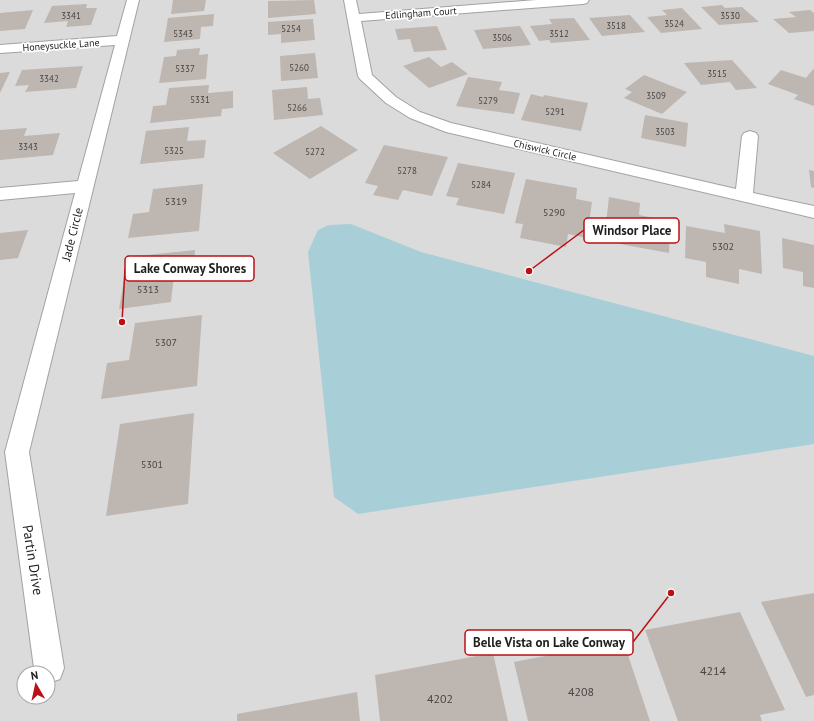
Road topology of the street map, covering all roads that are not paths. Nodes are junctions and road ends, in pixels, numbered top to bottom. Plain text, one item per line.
1 (133, 0) edge
2 (350, 0) edge
3 (583, 0) edge
4 (354, 18) junction
5 (122, 40) junction
6 (0, 50) edge
7 (750, 136) dead end
8 (84, 186) junction
9 (0, 194) edge
10 (744, 197) junction
11 (814, 212) edge
12 (8, 453) edge
13 (48, 665) edge

1 - 5 street, Jade Circle
2 - 4 street, Chiswick Circle
3 - 4 street, Edlingham Court
4 - 10 street, Chiswick Circle
5 - 6 street, Honeysuckle Lane
5 - 8 street, Jade Circle
7 - 10 street
8 - 9 street
8 - 12 street, Jade Circle
10 - 11 street, Chiswick Circle
12 - 13 street, Partin Drive

